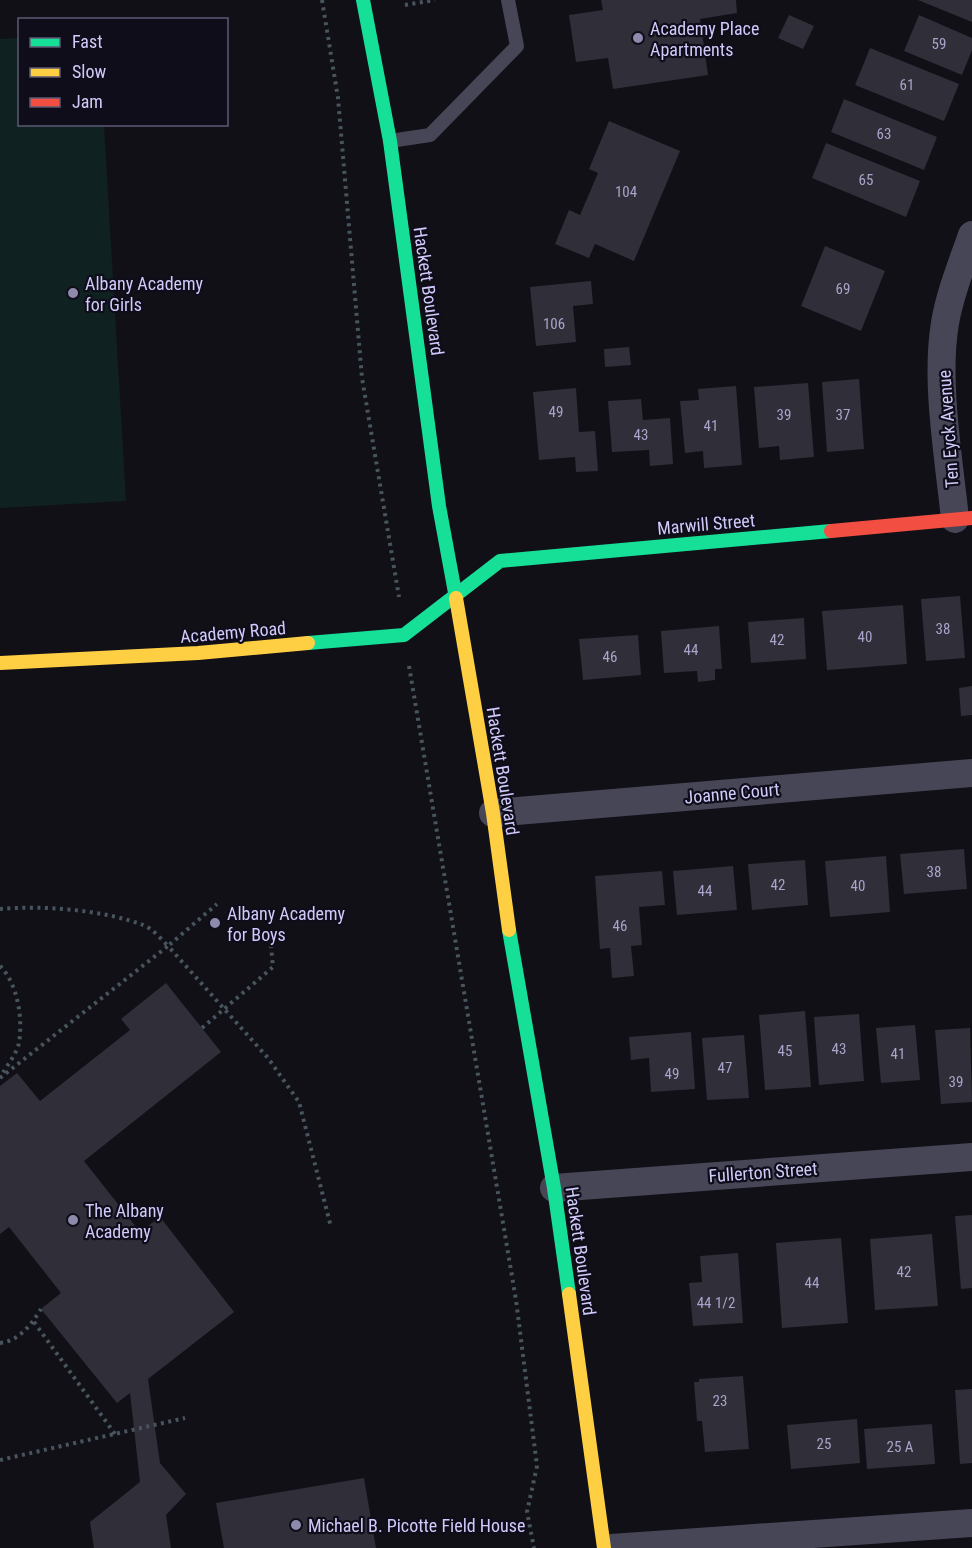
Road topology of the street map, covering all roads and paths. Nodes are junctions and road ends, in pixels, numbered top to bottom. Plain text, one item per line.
1 (322, 0) edge
2 (363, 0) edge
3 (435, 0) edge
4 (508, 0) edge
5 (405, 4) dead end
6 (390, 141) junction
7 (972, 235) edge
8 (963, 519) edge
9 (455, 596) junction
10 (404, 635) junction
11 (0, 663) edge
12 (972, 773) edge
13 (493, 813) junction
14 (217, 904) dead end
15 (0, 909) edge
16 (270, 935) dead end
17 (168, 946) junction
18 (0, 966) edge
19 (224, 1008) junction
20 (202, 1028) dead end
21 (1, 1077) edge
22 (972, 1157) edge
23 (554, 1188) junction
24 (331, 1227) dead end
25 (41, 1309) dead end
26 (34, 1322) junction
27 (0, 1343) edge
28 (185, 1418) dead end
29 (115, 1434) junction
30 (0, 1460) edge
31 (972, 1523) edge
32 (534, 1548) edge
33 (604, 1548) edge
34 (611, 1548) edge

1 - 10 path
2 - 6 street, Hackett Boulevard
3 - 5 path
4 - 6 lane
6 - 9 street, Hackett Boulevard
7 - 8 street, Ten Eyck Avenue
8 - 9 street, Marwill Street
9 - 10 street
9 - 13 street, Hackett Boulevard
10 - 11 street, Academy Road
10 - 32 path
12 - 13 street, Joanne Court
13 - 23 street, Hackett Boulevard
14 - 17 path
15 - 17 path
16 - 19 path
17 - 19 path
17 - 21 path
18 - 21 path
19 - 20 path
19 - 24 path
22 - 23 street, Fullerton Street
23 - 33 street, Hackett Boulevard
25 - 26 path
26 - 27 path
26 - 29 path
28 - 29 path
29 - 30 path
31 - 34 street

